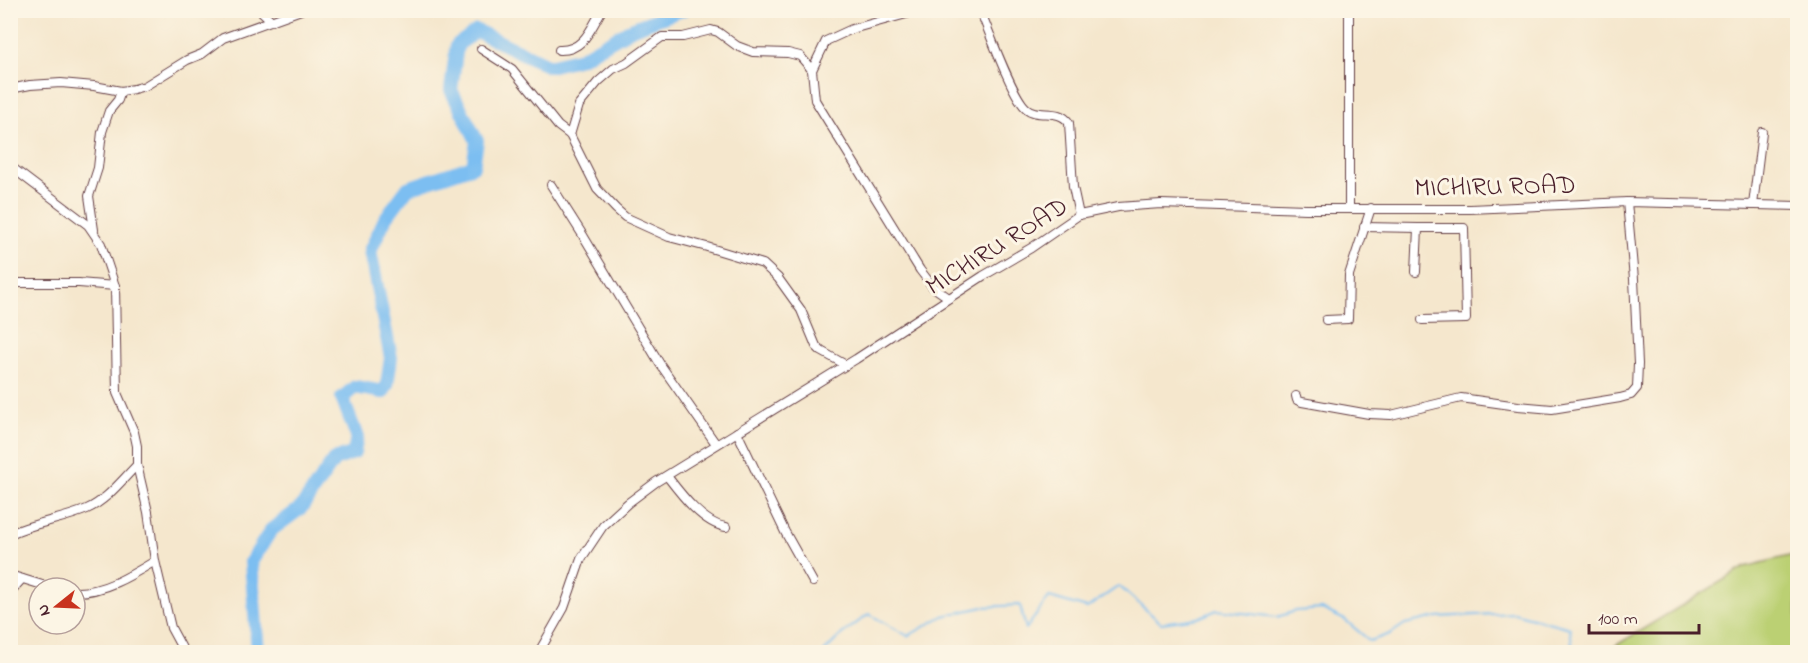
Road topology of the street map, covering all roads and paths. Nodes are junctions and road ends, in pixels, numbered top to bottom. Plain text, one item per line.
1 (12, 10) edge
2 (260, 10) edge
3 (301, 10) edge
4 (602, 10) edge
5 (921, 10) edge
6 (980, 10) edge
7 (1349, 10) edge
8 (10, 20) edge
9 (272, 21) junction
10 (481, 49) dead end
11 (559, 50) dead end
12 (812, 70) junction
13 (10, 89) edge
14 (121, 92) junction
15 (1762, 132) dead end
16 (570, 135) junction
17 (10, 166) edge
18 (551, 185) dead end
19 (1627, 202) junction
20 (1753, 205) junction
21 (1797, 206) edge
22 (1349, 208) junction
23 (1371, 208) junction
24 (1079, 215) junction
25 (1364, 227) junction
26 (1418, 228) junction
27 (94, 231) junction
28 (1416, 272) dead end
29 (10, 281) edge
30 (115, 286) junction
31 (949, 298) junction
32 (1326, 320) dead end
33 (1422, 320) dead end
34 (846, 365) junction
35 (1296, 396) dead end
36 (737, 432) junction
37 (716, 444) junction
38 (137, 465) junction
39 (667, 476) junction
40 (726, 526) dead end
41 (10, 534) edge
42 (155, 561) junction
43 (10, 575) edge
44 (22, 579) junction
45 (27, 580) edge
46 (813, 582) dead end
47 (87, 591) edge
48 (10, 592) edge
49 (183, 652) edge
50 (539, 652) edge

1 - 8 street
2 - 9 street
3 - 9 street
4 - 11 street
5 - 12 street
6 - 24 street
7 - 22 street
9 - 14 street
10 - 16 street
12 - 16 street
12 - 31 street
13 - 14 street
14 - 27 street
15 - 20 street
16 - 34 street
17 - 27 street
18 - 37 street
19 - 20 street, MICHIRU ROAD
19 - 23 street, MICHIRU ROAD
19 - 35 street
20 - 21 street, MICHIRU ROAD
22 - 23 street, MICHIRU ROAD
22 - 24 street, MICHIRU ROAD
23 - 25 street
24 - 31 street, MICHIRU ROAD
25 - 26 street
25 - 32 street
26 - 28 street
26 - 33 street
27 - 30 street
29 - 30 street
30 - 38 street
31 - 34 street, MICHIRU ROAD
34 - 36 street, MICHIRU ROAD
36 - 37 street, MICHIRU ROAD
36 - 46 street
37 - 39 street, MICHIRU ROAD
38 - 41 street
38 - 42 street
39 - 40 street
39 - 50 street, MICHIRU ROAD
42 - 47 street
42 - 49 street
43 - 44 street
44 - 45 street
44 - 48 street

